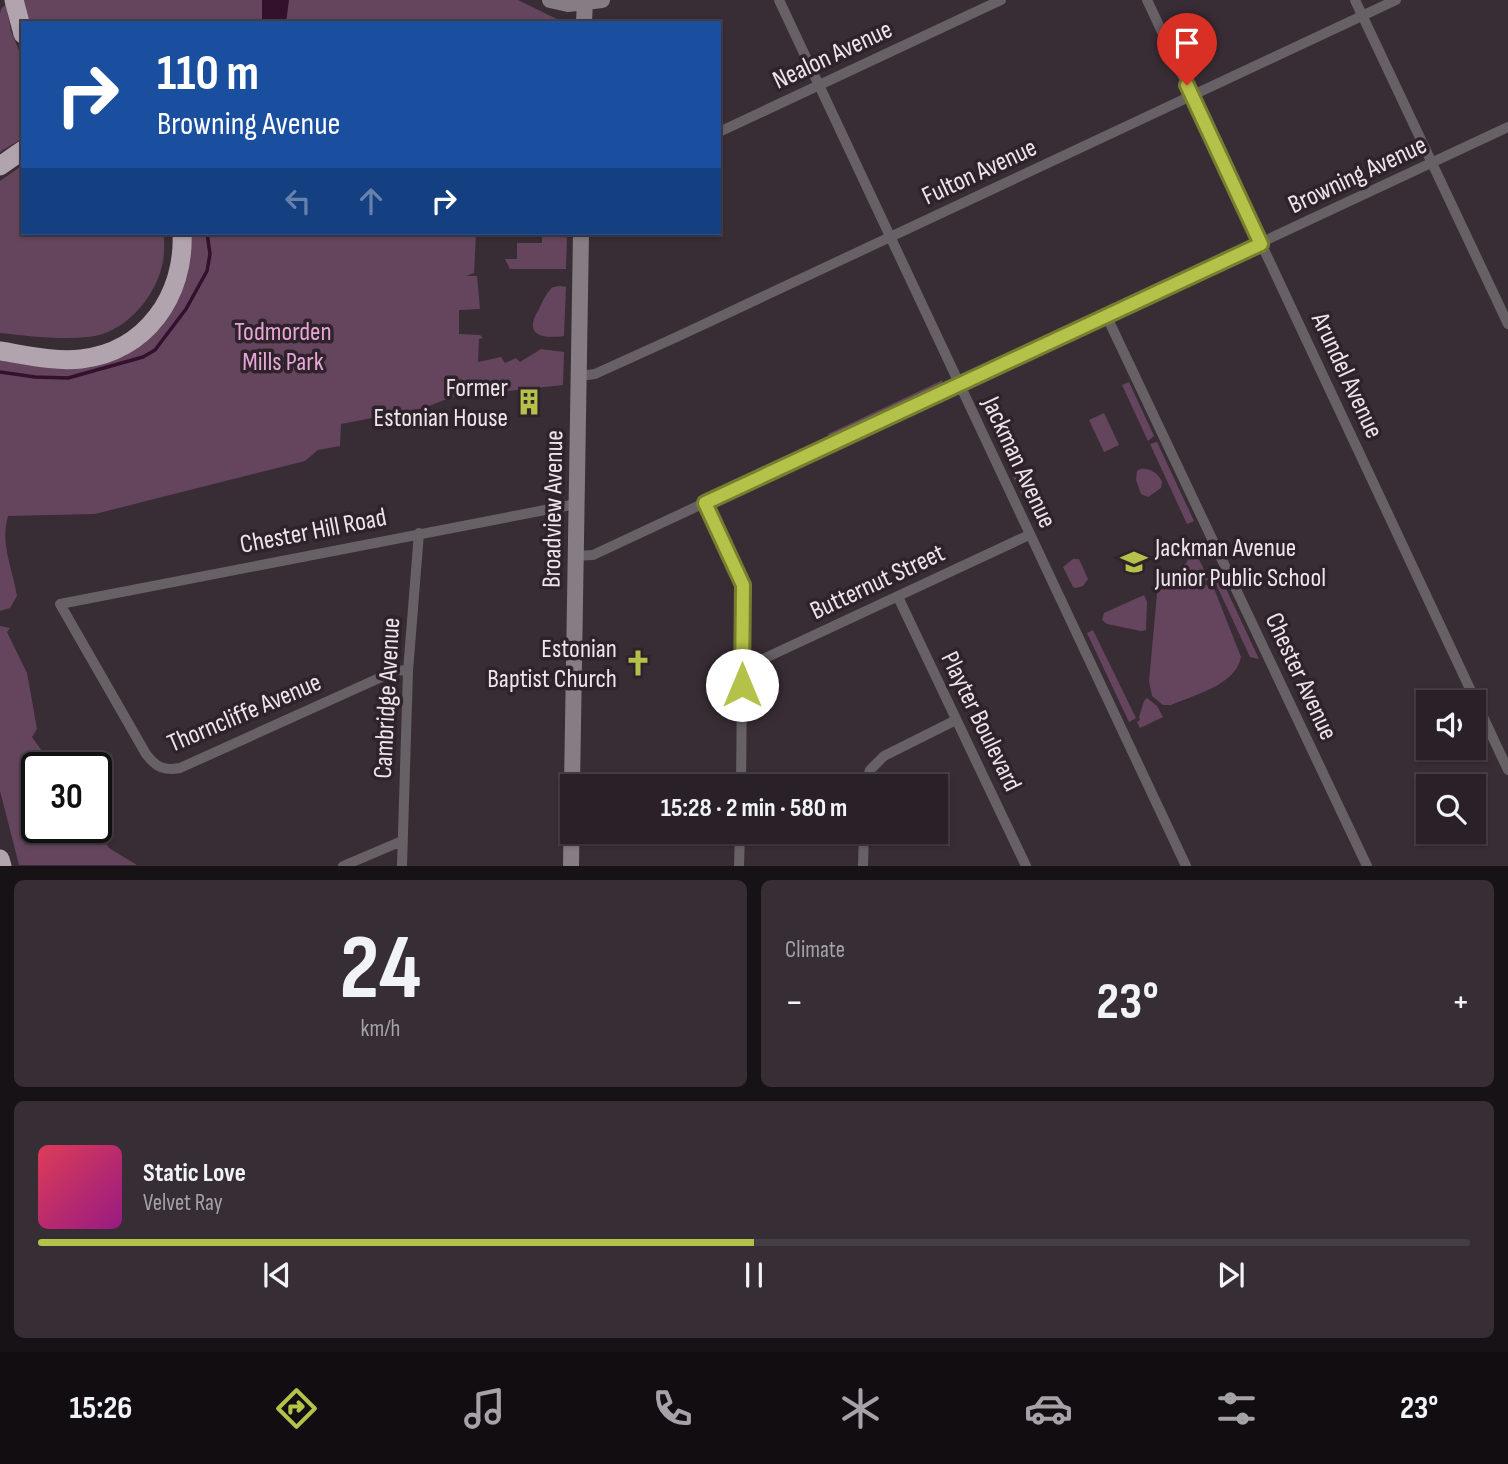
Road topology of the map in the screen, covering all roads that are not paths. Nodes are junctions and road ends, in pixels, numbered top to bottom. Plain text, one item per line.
1 (14, 0) edge
2 (550, 0) edge
3 (602, 0) edge
4 (779, 0) edge
5 (1001, 0) edge
6 (1147, 0) edge
7 (1355, 0) edge
8 (1396, 0) edge
9 (584, 1) edge
10 (1362, 16) junction
11 (584, 21) edge
12 (21, 26) edge
13 (819, 86) junction
14 (1191, 96) junction
15 (1508, 127) edge
16 (721, 131) edge
17 (21, 151) edge
18 (1432, 163) junction
19 (0, 166) edge
20 (172, 235) edge
21 (182, 235) edge
22 (581, 235) edge
23 (890, 238) junction
24 (1261, 244) junction
25 (1106, 315) junction
26 (1508, 324) edge
27 (0, 341) edge
28 (0, 352) edge
29 (579, 376) junction
30 (959, 384) junction
31 (705, 503) junction
32 (576, 504) junction
33 (419, 533) junction
34 (1029, 535) junction
35 (576, 556) junction
36 (898, 597) junction
37 (60, 604) joint
38 (742, 661) junction
39 (408, 671) junction
40 (956, 720) junction
41 (1508, 770) edge
42 (572, 774) edge
43 (741, 774) edge
44 (869, 774) edge
45 (402, 841) junction
46 (571, 844) edge
47 (740, 844) edge
48 (864, 844) edge
49 (0, 859) edge
50 (1184, 865) edge
51 (2, 866) edge
52 (343, 866) edge
53 (402, 866) edge
54 (571, 866) edge
55 (739, 866) edge
56 (863, 866) edge
57 (1026, 866) edge
58 (1367, 866) edge

1 - 12 highway
2 - 9 main road
3 - 9 main road
4 - 13 street, Jackman Avenue
5 - 13 street, Nealon Avenue
6 - 14 street, Arundel Avenue
7 - 10 street
8 - 10 street, Fulton Avenue
9 - 11 main road
10 - 14 street, Fulton Avenue
10 - 18 street
13 - 16 street, Nealon Avenue
13 - 23 street, Jackman Avenue
14 - 23 street, Fulton Avenue
14 - 24 street, Arundel Avenue
15 - 18 street, Browning Avenue
17 - 19 highway
18 - 24 street, Browning Avenue
18 - 26 street
20 - 27 highway
21 - 28 highway
22 - 29 main road, Broadview Avenue
23 - 29 street, Fulton Avenue
23 - 30 street, Jackman Avenue
24 - 25 street, Browning Avenue
24 - 41 street, Arundel Avenue
25 - 30 street, Browning Avenue
25 - 58 street, Chester Avenue
29 - 32 main road, Broadview Avenue
30 - 31 street, Browning Avenue
30 - 34 street, Jackman Avenue
31 - 35 street, Browning Avenue
31 - 38 street
32 - 33 street, Chester Hill Road
32 - 35 main road, Broadview Avenue
33 - 37 street, Chester Hill Road
33 - 39 street, Cambridge Avenue
34 - 36 street, Butternut Street
34 - 50 street, Jackman Avenue
35 - 42 main road, Broadview Avenue
36 - 38 street, Butternut Street
36 - 40 street, Playter Boulevard
37 - 39 street, Thorncliffe Avenue
38 - 43 street
39 - 45 street, Cambridge Avenue
40 - 44 street
40 - 57 street, Playter Boulevard
45 - 52 street
45 - 53 street, Cambridge Avenue
46 - 54 main road
47 - 55 street
48 - 56 street
49 - 51 highway

